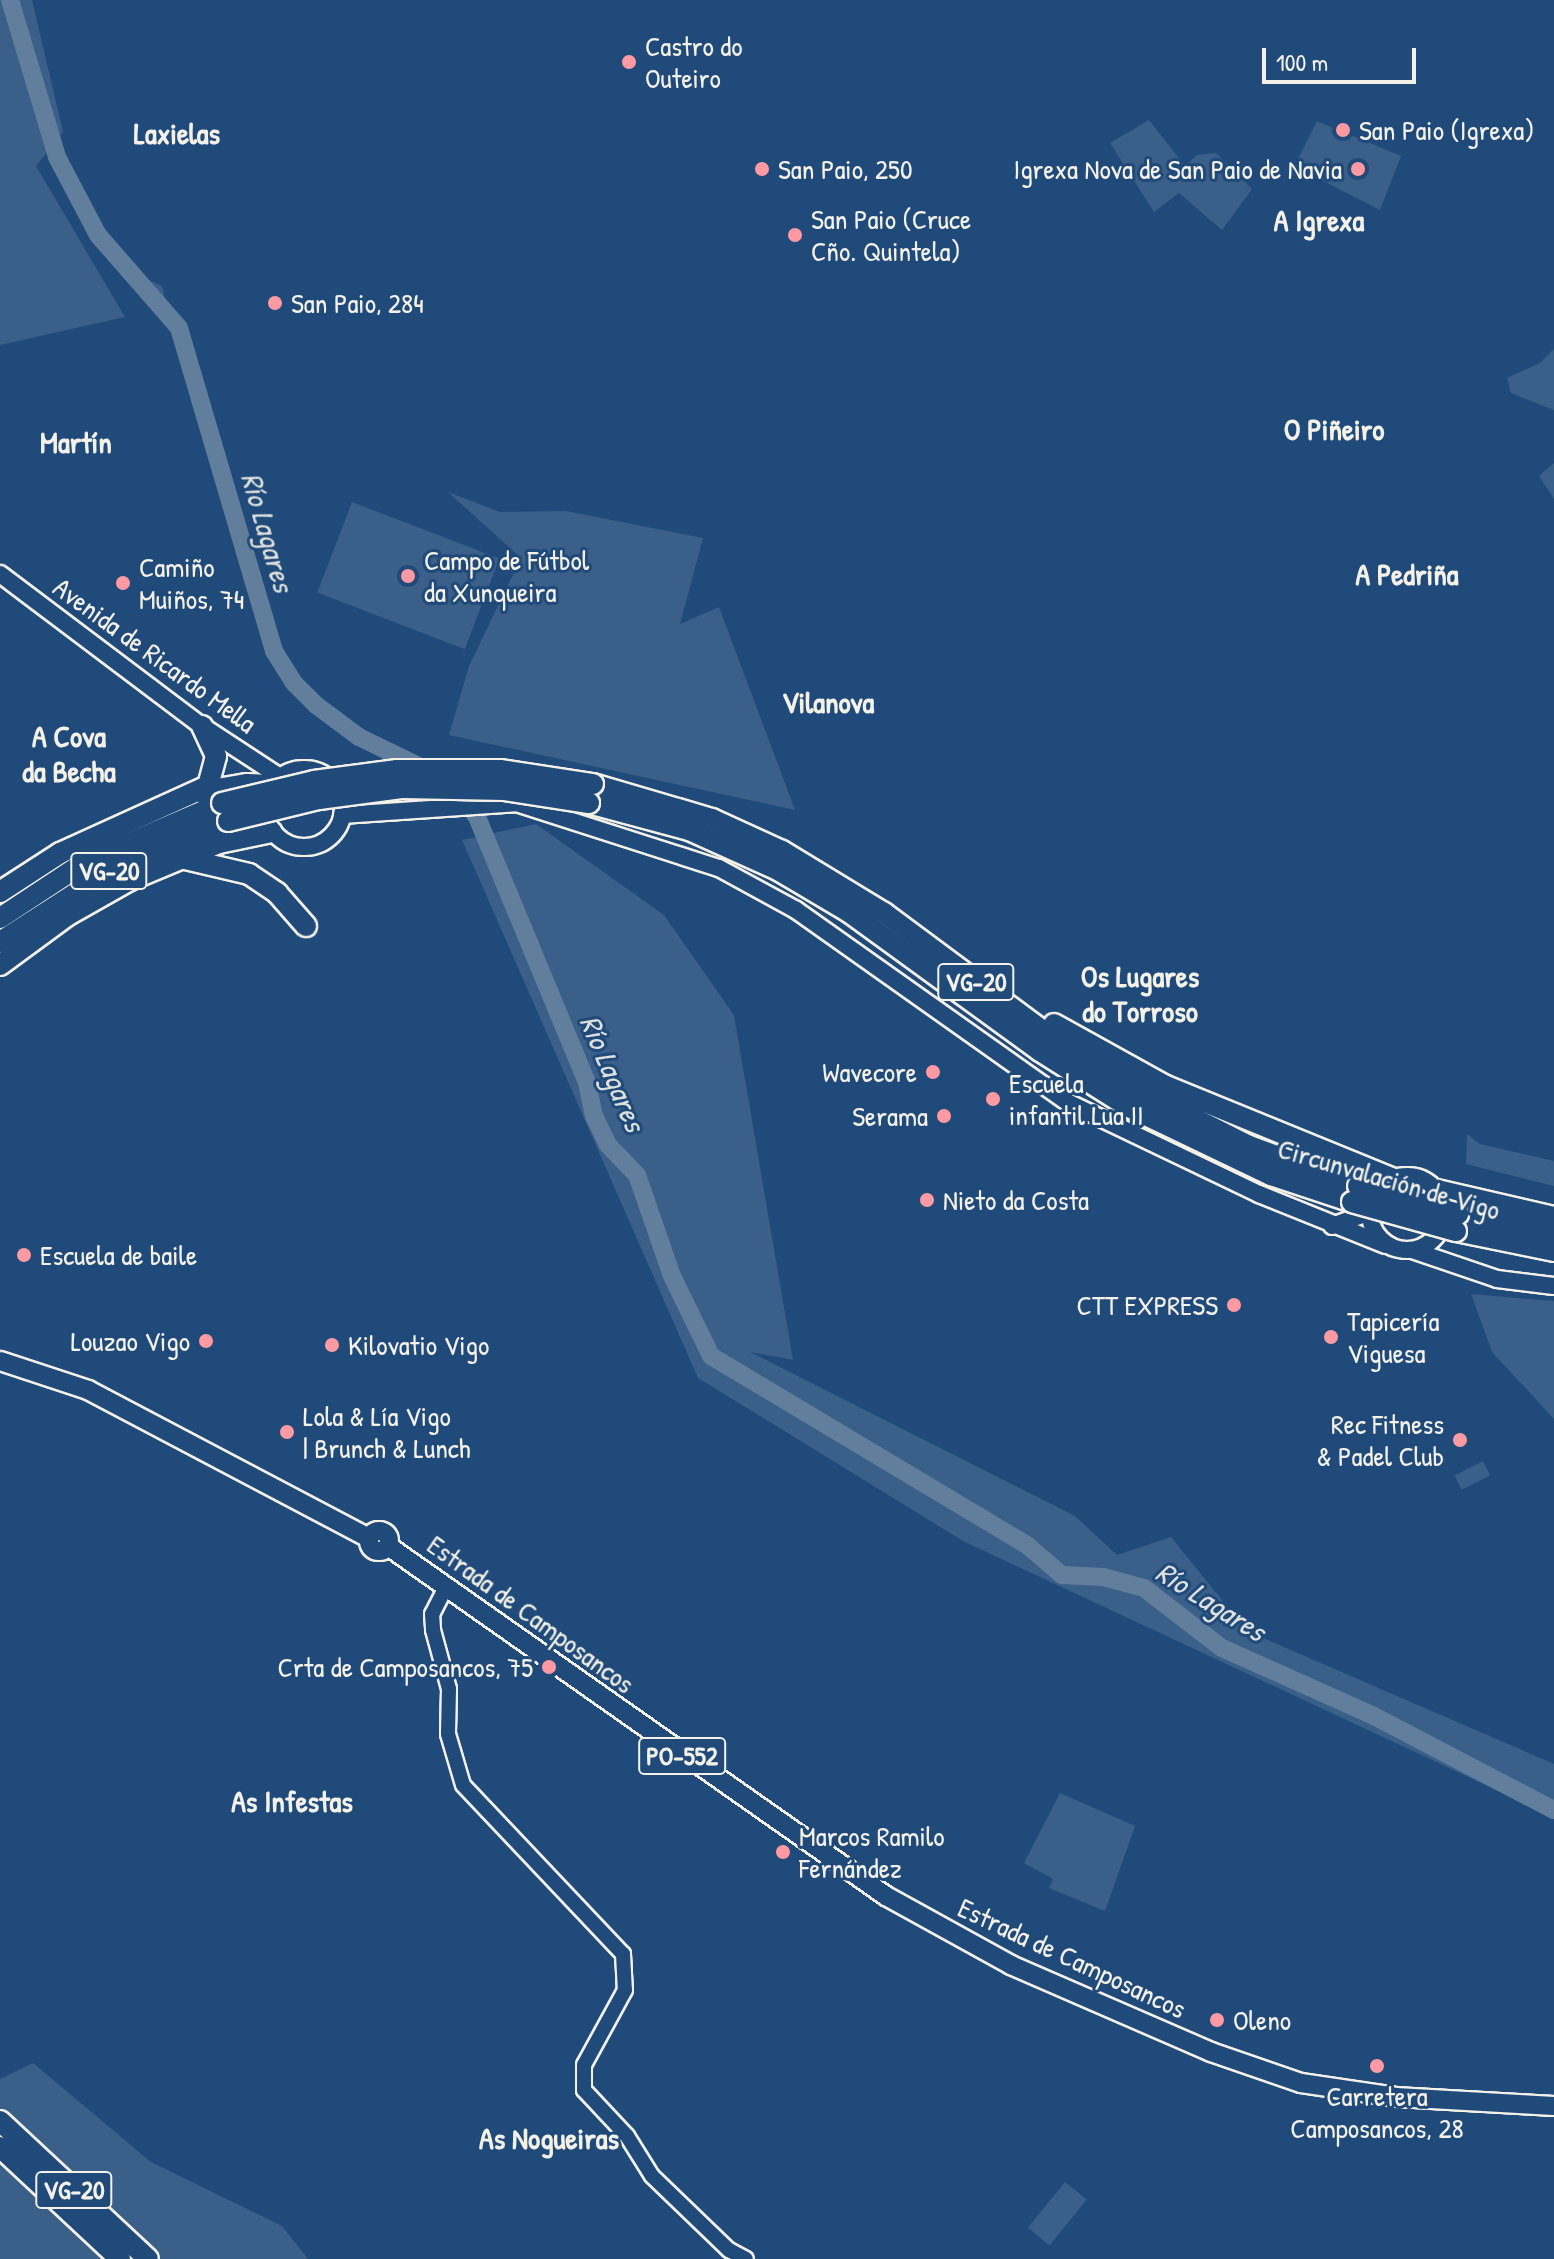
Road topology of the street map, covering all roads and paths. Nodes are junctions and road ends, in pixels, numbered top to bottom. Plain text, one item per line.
1 (0, 574) edge
2 (202, 726) junction
3 (276, 781) junction
4 (200, 792) junction
5 (591, 793) junction
6 (225, 812) junction
7 (342, 815) junction
8 (272, 832) junction
9 (181, 858) junction
10 (0, 892) edge
11 (0, 918) edge
12 (306, 926) dead end
13 (924, 941) junction
14 (0, 942) edge
15 (0, 965) edge
16 (1392, 1178) junction
17 (1437, 1190) junction
18 (1360, 1200) junction
19 (1554, 1217) edge
20 (1457, 1223) junction
21 (1332, 1226) junction
22 (1554, 1233) edge
23 (1431, 1241) junction
24 (1385, 1245) junction
25 (1412, 1250) junction
26 (1554, 1251) edge
27 (1452, 1265) junction
28 (1554, 1286) edge
29 (0, 1361) edge
30 (446, 1587) junction
31 (1554, 2106) edge
32 (0, 2121) edge
33 (0, 2147) edge
34 (120, 2259) edge
35 (148, 2259) edge
36 (746, 2259) edge

1 - 2 main road, Avenida de Ricardo Mella
2 - 3 main road, Avenida de Ricardo Mella
2 - 4 highway
3 - 4 highway
3 - 7 main road
3 - 8 main road
4 - 10 highway
5 - 6 highway, Circunvalación de Vigo / VG-20, bridge
5 - 13 highway, Circunvalación de Vigo / VG-20
5 - 18 highway, Circunvalación de Vigo / VG-20
6 - 11 highway, Circunvalación de Vigo / VG-20
6 - 14 highway, Circunvalación de Vigo / VG-20
7 - 8 main road
7 - 21 main road
8 - 9 highway
9 - 12 highway
9 - 15 highway
13 - 16 highway
13 - 18 highway, Circunvalación de Vigo / VG-20
16 - 17 main road
16 - 18 main road
17 - 19 highway
17 - 23 main road
18 - 20 highway, Circunvalación de Vigo / VG-20, bridge
18 - 21 main road
18 - 24 main road
20 - 22 highway, Circunvalación de Vigo / VG-20
20 - 26 highway, Circunvalación de Vigo / VG-20
21 - 24 main road
23 - 25 main road
23 - 27 main road
24 - 25 main road
25 - 27 main road
27 - 28 main road
29 - 30 main road, Estrada de Camposancos / PO-552
30 - 31 main road, Estrada de Camposancos / PO-552
30 - 36 street
32 - 35 highway, VG-20
33 - 34 highway, VG-20

